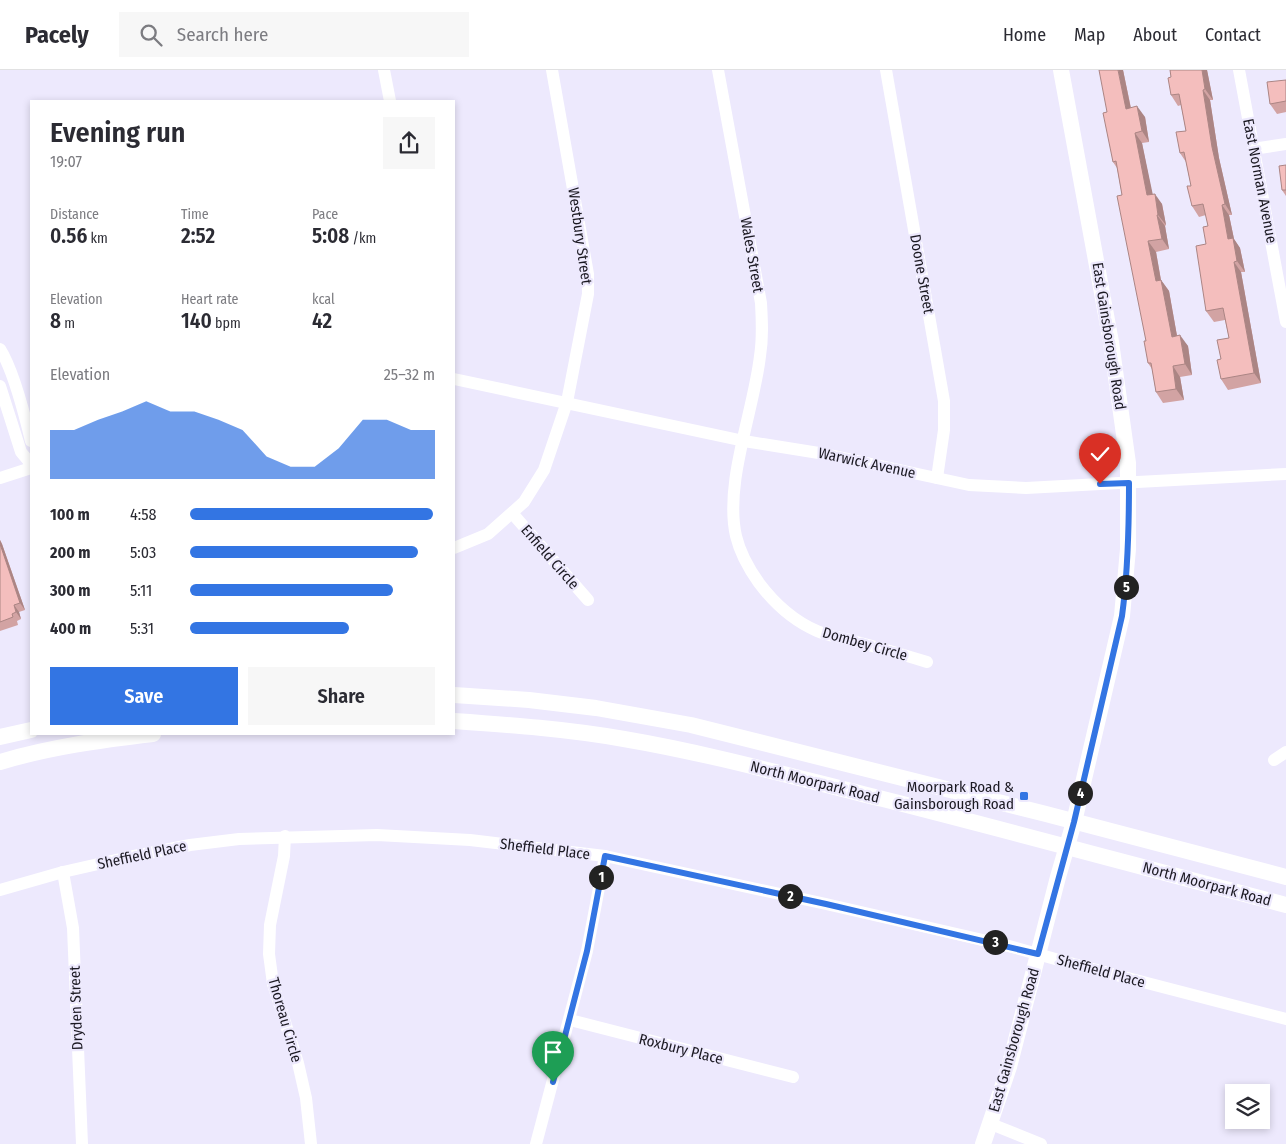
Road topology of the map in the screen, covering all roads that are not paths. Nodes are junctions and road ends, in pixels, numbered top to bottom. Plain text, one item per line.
1 (384, 70) edge
2 (552, 70) edge
3 (718, 70) edge
4 (886, 70) edge
5 (1240, 70) edge
6 (1062, 76) edge
7 (390, 100) edge
8 (1286, 144) edge
9 (1253, 149) junction
10 (1285, 314) edge
11 (0, 349) edge
12 (455, 379) edge
13 (0, 386) edge
14 (567, 402) junction
15 (30, 437) edge
16 (744, 441) junction
17 (30, 465) edge
18 (30, 466) edge
19 (1286, 474) edge
20 (0, 478) edge
21 (937, 478) junction
22 (1129, 483) junction
23 (512, 513) junction
24 (455, 548) edge
25 (588, 600) dead end
26 (926, 662) dead end
27 (455, 696) edge
28 (455, 721) edge
29 (30, 730) edge
30 (134, 735) edge
31 (115, 736) edge
32 (0, 737) edge
33 (1286, 752) edge
34 (1274, 760) dead end
35 (0, 762) edge
36 (1074, 822) junction
37 (285, 836) junction
38 (1067, 847) junction
39 (605, 856) junction
40 (63, 872) junction
41 (1286, 877) edge
42 (0, 890) edge
43 (1286, 905) edge
44 (1038, 954) junction
45 (1286, 1019) edge
46 (570, 1020) junction
47 (793, 1078) dead end
48 (991, 1124) junction
49 (82, 1144) edge
50 (310, 1144) edge
51 (536, 1144) edge
52 (983, 1144) edge
53 (1041, 1144) edge

1 - 7 street
2 - 14 street, Westbury Street
3 - 16 street, Wales Street
4 - 21 street, Doone Street
5 - 9 street, East Norman Avenue
6 - 22 main road, East Gainsborough Road
8 - 9 street
9 - 10 street, East Norman Avenue
11 - 15 street
12 - 14 street, Warwick Avenue
13 - 17 street
14 - 16 street, Warwick Avenue
14 - 23 street, Westbury Street
16 - 21 street, Warwick Avenue
16 - 26 street, Dombey Circle
18 - 20 street
19 - 22 street, Warwick Avenue
21 - 22 street, Warwick Avenue
22 - 36 main road, East Gainsborough Road
23 - 24 street, Westbury Street
23 - 25 street, Enfield Circle
27 - 36 main road, North Moorpark Road
28 - 38 main road, North Moorpark Road
29 - 32 main road
30 - 31 main road
31 - 35 main road
33 - 34 street
36 - 38 main road, East Gainsborough Road
36 - 41 main road, North Moorpark Road
37 - 39 street, Sheffield Place
37 - 40 street, Sheffield Place
37 - 50 street, Thoreau Circle
38 - 43 main road, North Moorpark Road
38 - 44 main road, East Gainsborough Road
39 - 44 street, Sheffield Place
39 - 46 street
40 - 42 street, Sheffield Place
40 - 49 street, Dryden Street
44 - 45 street, Sheffield Place
44 - 48 main road, East Gainsborough Road
46 - 47 street, Roxbury Place
46 - 51 street
48 - 52 main road, East Gainsborough Road
48 - 53 street

